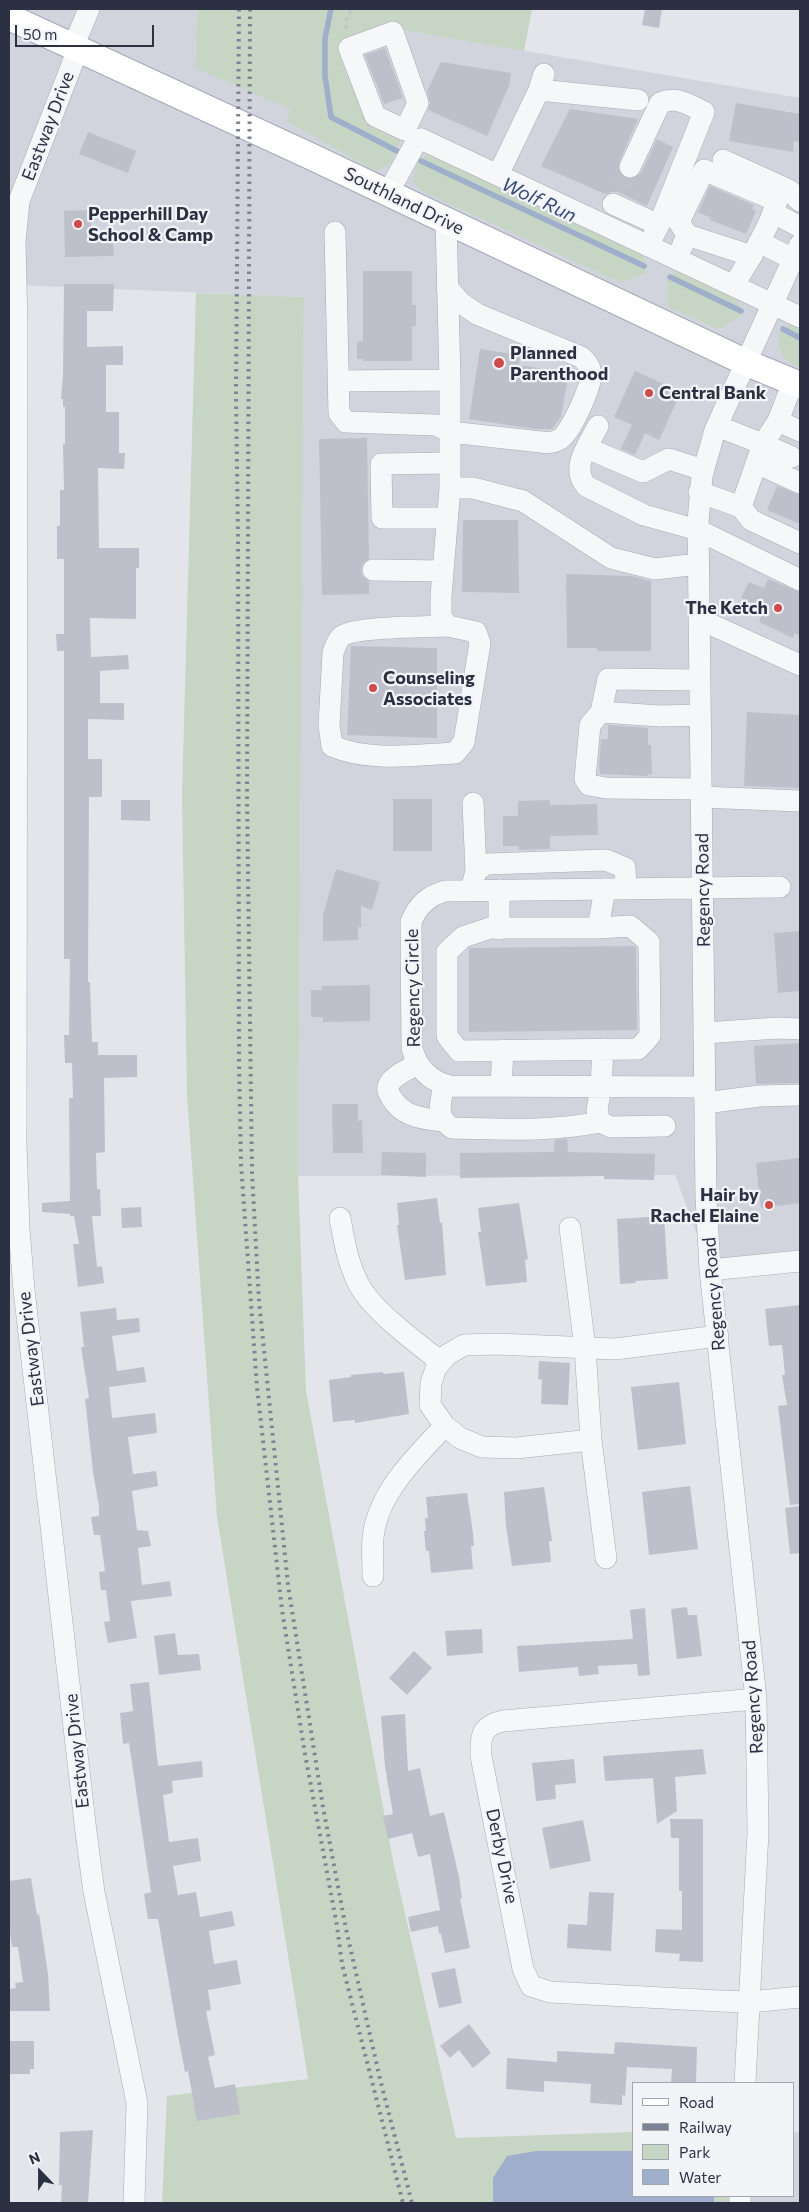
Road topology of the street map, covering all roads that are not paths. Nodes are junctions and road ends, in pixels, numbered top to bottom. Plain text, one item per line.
1 (81, 11) edge
2 (9, 17) edge
3 (76, 48) junction
4 (638, 100) dead end
5 (724, 160) dead end
6 (630, 167) tunnel mouth
7 (498, 175) junction
8 (388, 194) junction
9 (800, 201) edge
10 (13, 204) edge
11 (774, 213) junction
12 (446, 221) junction
13 (604, 225) junction
14 (659, 225) junction
15 (800, 227) edge
16 (335, 232) dead end
17 (687, 235) junction
18 (648, 246) junction
19 (755, 249) junction
20 (797, 252) edge
21 (676, 259) junction
22 (734, 285) junction
23 (447, 287) junction
24 (773, 304) junction
25 (800, 317) edge
26 (13, 325) edge
27 (747, 363) junction
28 (450, 380) junction
29 (338, 381) junction
30 (797, 383) edge
31 (778, 420) junction
32 (598, 426) dead end
33 (717, 426) junction
34 (800, 431) edge
35 (450, 432) junction
36 (587, 448) junction
37 (760, 454) junction
38 (792, 457) dead end
39 (450, 463) junction
40 (703, 470) junction
41 (800, 483) edge
42 (450, 488) junction
43 (699, 492) junction
44 (741, 507) junction
45 (447, 518) junction
46 (698, 530) junction
47 (800, 543) edge
48 (698, 564) junction
49 (373, 570) dead end
50 (443, 571) junction
51 (800, 580) edge
52 (13, 598) edge
53 (699, 619) junction
54 (448, 626) junction
55 (800, 665) edge
56 (700, 680) junction
57 (601, 712) junction
58 (700, 715) junction
59 (701, 793) junction
60 (800, 800) edge
61 (473, 803) dead end
62 (12, 831) edge
63 (473, 880) junction
64 (780, 887) dead end
65 (703, 888) junction
66 (605, 889) junction
67 (626, 889) junction
68 (499, 890) junction
69 (598, 928) junction
70 (499, 929) junction
71 (800, 1029) edge
72 (704, 1033) junction
73 (503, 1050) junction
74 (603, 1050) junction
75 (417, 1064) junction
76 (444, 1085) junction
77 (501, 1086) junction
78 (602, 1087) junction
79 (704, 1095) junction
80 (800, 1095) edge
81 (442, 1121) junction
82 (600, 1122) junction
83 (665, 1126) dead end
84 (12, 1144) edge
85 (340, 1218) dead end
86 (570, 1228) dead end
87 (800, 1261) edge
88 (710, 1270) junction
89 (718, 1336) junction
90 (585, 1348) junction
91 (442, 1362) junction
92 (445, 1426) junction
93 (592, 1440) junction
94 (606, 1558) dead end
95 (373, 1576) dead end
96 (756, 1699) junction
97 (800, 1997) edge
98 (750, 2002) junction
99 (745, 2082) edge
100 (134, 2203) edge

1 - 3 street, Eastway Drive
2 - 3 main road, Southland Drive
3 - 8 main road, Southland Drive
3 - 10 street, Eastway Drive
4 - 7 street
5 - 9 street
6 - 14 street
7 - 8 street
7 - 13 street
8 - 12 main road, Southland Drive
10 - 26 street, Eastway Drive
11 - 15 street
11 - 17 street
11 - 19 street
12 - 23 street
12 - 27 main road, Southland Drive
13 - 14 street
13 - 18 street
14 - 18 street
16 - 29 street
17 - 19 street
17 - 21 street
18 - 21 street
19 - 20 street
19 - 22 street
20 - 24 street, Regency Road
21 - 22 street
22 - 24 street
23 - 28 street
23 - 35 street
24 - 25 street
24 - 27 street, Regency Road
26 - 52 street, Eastway Drive
27 - 30 main road, Southland Drive
27 - 33 street, Regency Road
28 - 29 street
28 - 35 street
29 - 35 street
30 - 31 street
31 - 34 street
31 - 37 street
32 - 36 street
33 - 37 street
33 - 40 street, Regency Road
35 - 39 street
36 - 40 street
36 - 46 street
37 - 38 street
37 - 41 street
37 - 44 street
39 - 42 street
39 - 45 street
40 - 43 street, Regency Road
42 - 45 street
42 - 48 street
43 - 44 street
43 - 46 street, Regency Road
44 - 47 street
45 - 50 street
46 - 48 street, Regency Road
46 - 51 street
48 - 53 street, Regency Road
49 - 50 street
50 - 54 street
52 - 62 street, Eastway Drive
53 - 55 street
53 - 56 street, Regency Road
54 - 54 street
56 - 57 street
56 - 58 street, Regency Road
57 - 58 street
57 - 59 street
58 - 59 street, Regency Road
59 - 60 street
59 - 65 street, Regency Road
61 - 63 street
62 - 84 street, Eastway Drive
63 - 67 street
63 - 68 street, Regency Circle
63 - 75 street, Regency Circle
64 - 65 street, Regency Circle
65 - 67 street, Regency Circle
65 - 72 street, Regency Road
66 - 67 street, Regency Circle
66 - 68 street, Regency Circle
66 - 69 street
68 - 70 street
69 - 70 street
69 - 74 street
70 - 73 street
71 - 72 street
72 - 79 street, Regency Road
73 - 74 street
73 - 77 street
74 - 78 street
75 - 76 street, Regency Circle
75 - 81 street
76 - 77 street
76 - 81 street
77 - 78 street
78 - 79 street
78 - 82 street
79 - 80 street
79 - 88 street, Regency Road
81 - 82 street
82 - 83 street
84 - 100 street, Eastway Drive
85 - 91 street
86 - 90 street
87 - 88 street
88 - 89 street, Regency Road
89 - 90 street
89 - 96 street, Regency Road
90 - 91 street
90 - 93 street
91 - 92 street
92 - 93 street
92 - 95 street
93 - 94 street
96 - 98 street, Regency Road
96 - 98 street, Derby Drive
97 - 98 street, Derby Drive
98 - 99 street, Regency Road

